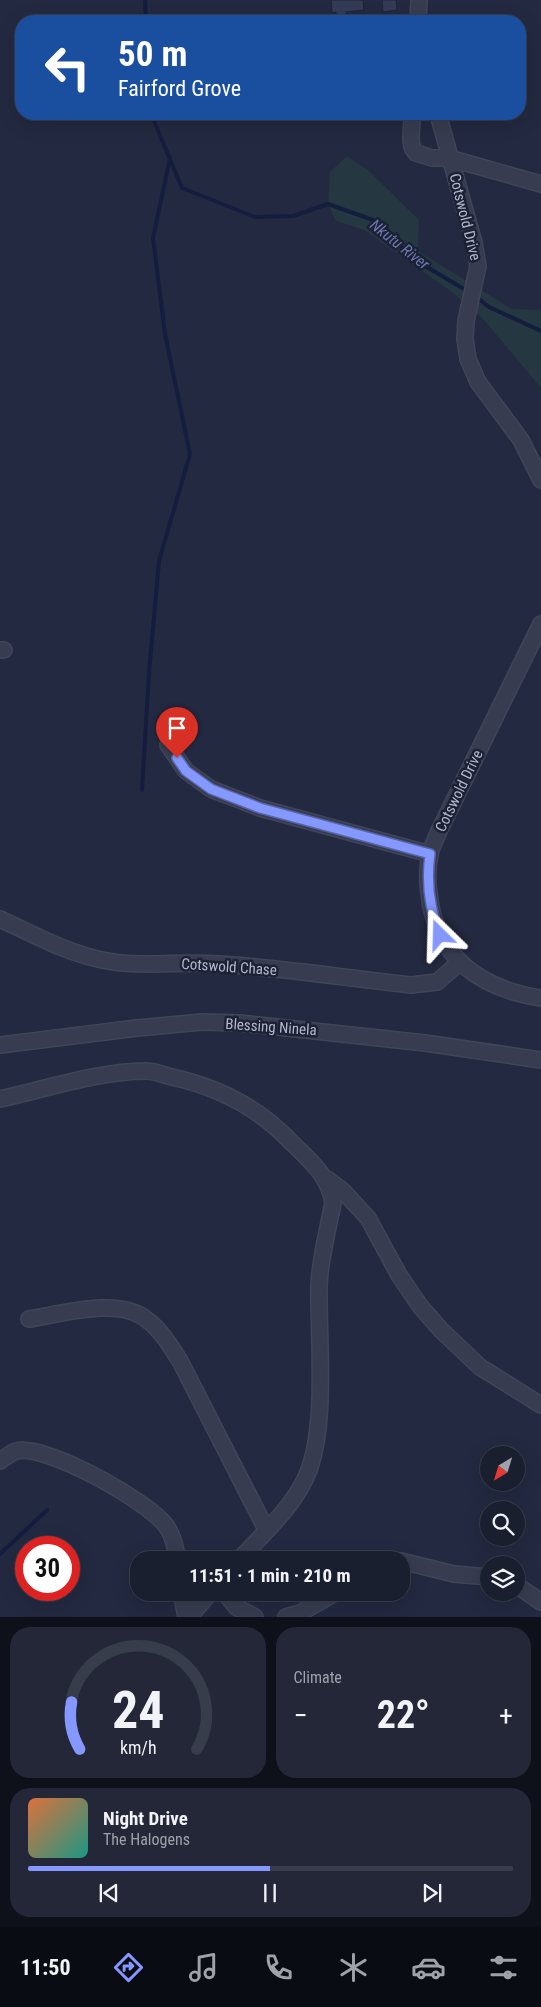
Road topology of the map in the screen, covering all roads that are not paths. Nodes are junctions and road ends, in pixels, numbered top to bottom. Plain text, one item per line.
1 (419, 0) edge
2 (418, 15) edge
3 (412, 120) edge
4 (440, 120) edge
5 (449, 158) junction
6 (541, 184) edge
7 (541, 480) edge
8 (541, 624) edge
9 (168, 745) dead end
10 (430, 854) junction
11 (0, 919) edge
12 (459, 963) junction
13 (541, 998) edge
14 (0, 1045) edge
15 (541, 1060) edge
16 (0, 1099) edge
17 (326, 1178) junction
18 (29, 1319) dead end
19 (541, 1405) edge
20 (0, 1461) edge
21 (266, 1529) junction
22 (174, 1551) edge
23 (248, 1551) edge
24 (410, 1563) edge
25 (480, 1575) edge
26 (525, 1591) edge
27 (184, 1601) edge
28 (203, 1601) edge
29 (231, 1601) edge
30 (321, 1601) edge
31 (541, 1602) edge
32 (188, 1617) edge
33 (254, 1617) edge
34 (286, 1617) edge

1 - 2 street
3 - 5 street
4 - 5 street, Cotswold Drive
5 - 6 street
5 - 7 street, Cotswold Drive
8 - 10 street, Cotswold Drive
9 - 10 street
10 - 12 street, Cotswold Drive
11 - 12 street, Cotswold Chase
12 - 13 street, Cotswold Drive
14 - 15 street, Blessing Ninela
16 - 17 street
17 - 19 street
17 - 21 street
18 - 21 street
20 - 22 street
21 - 23 street
24 - 25 street
26 - 31 street
27 - 32 street
28 - 32 street
29 - 33 street
30 - 34 street

